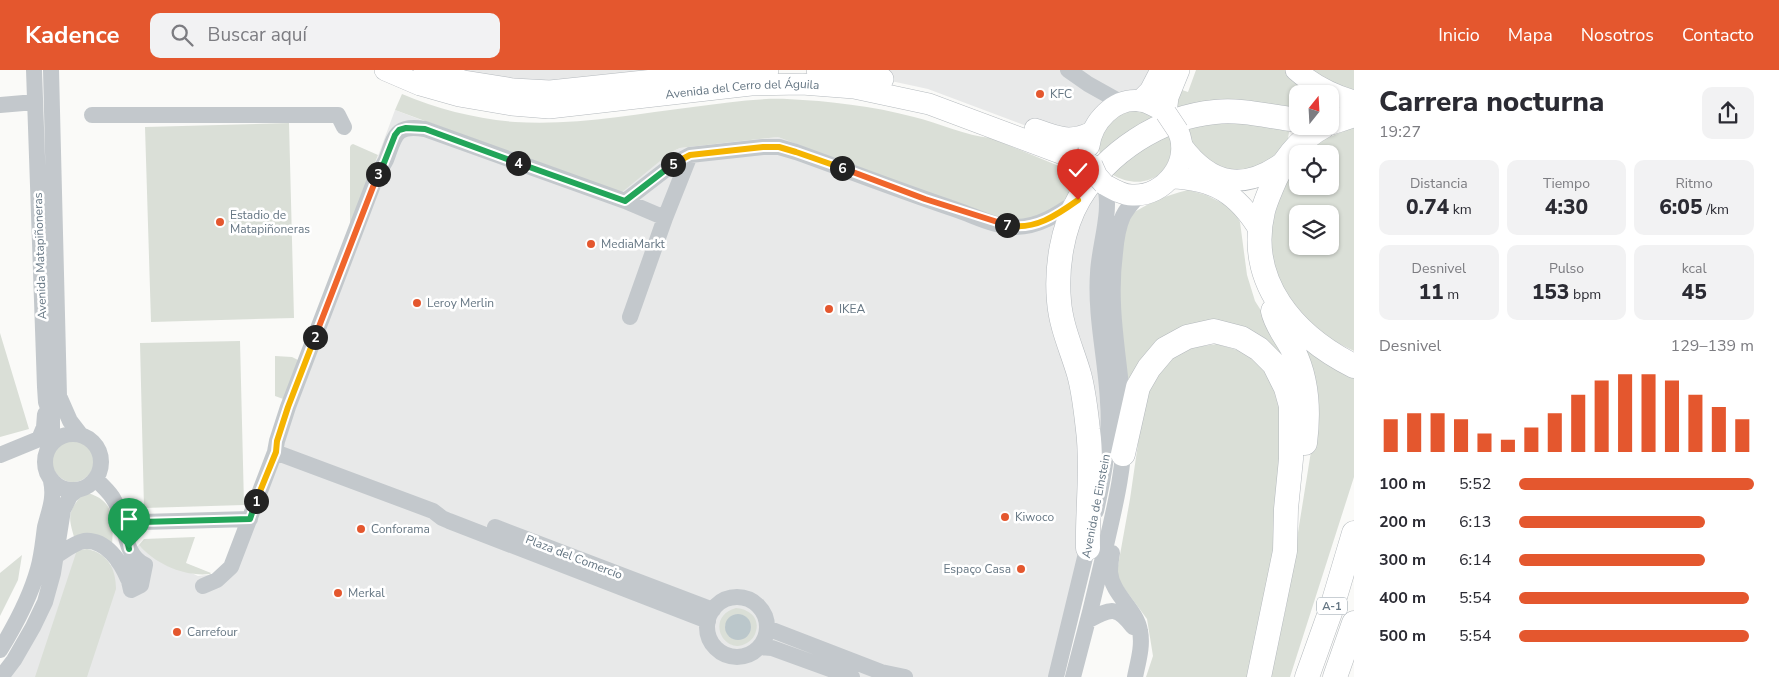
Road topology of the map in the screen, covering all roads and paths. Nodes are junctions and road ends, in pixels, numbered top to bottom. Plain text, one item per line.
1 (34, 70) edge
2 (51, 70) edge
3 (385, 70) edge
4 (424, 70) edge
5 (768, 70) edge
6 (817, 70) edge
7 (1068, 70) edge
8 (1161, 70) edge
9 (1179, 70) edge
10 (1296, 70) edge
11 (1088, 84) junction
12 (35, 102) junction
13 (1131, 102) junction
14 (1354, 102) edge
15 (0, 105) edge
16 (1166, 113) junction
17 (92, 115) dead end
18 (1289, 119) edge
19 (1097, 125) junction
20 (344, 127) dead end
21 (1310, 135) edge
22 (1180, 139) junction
23 (690, 155) junction
24 (1284, 161) junction
25 (1092, 165) junction
26 (1171, 178) junction
27 (1104, 184) junction
28 (1139, 195) junction
29 (1078, 200) junction
30 (625, 201) junction
31 (665, 218) junction
32 (1260, 231) junction
33 (1270, 290) junction
34 (630, 317) dead end
35 (1352, 365) edge
36 (46, 402) junction
37 (80, 434) junction
38 (52, 442) junction
39 (276, 452) junction
40 (0, 454) edge
41 (1123, 454) junction
42 (51, 481) junction
43 (86, 486) junction
44 (1118, 496) junction
45 (250, 519) junction
46 (123, 520) junction
47 (1354, 533) edge
48 (1088, 548) junction
49 (1285, 551) junction
50 (56, 556) junction
51 (203, 586) dead end
52 (710, 615) junction
53 (1089, 620) junction
54 (1354, 623) edge
55 (767, 628) junction
56 (1140, 646) junction
57 (760, 647) junction
58 (0, 650) edge
59 (885, 674) edge
60 (1, 677) edge
61 (852, 677) edge
62 (905, 677) edge
63 (1056, 677) edge
64 (1074, 677) edge
65 (1135, 677) edge
66 (1259, 677) edge
67 (1307, 677) edge
68 (1335, 677) edge

1 - 12 street, Avenida Matapiñoneras
2 - 37 street, Avenida Matapiñoneras
3 - 25 main road, Avenida del Cerro del Águila
4 - 5 main road, Avenida del Cerro del Águila
6 - 19 main road, Avenida del Cerro del Águila
7 - 11 street
8 - 13 main road
9 - 16 main road
10 - 14 main road
11 - 13 street
11 - 19 street
12 - 15 street
12 - 36 street, Avenida Matapiñoneras
13 - 16 main road
13 - 19 main road
16 - 22 main road, bridge
17 - 20 street
18 - 29 highway
19 - 25 main road
21 - 24 highway
22 - 24 main road
22 - 26 main road
23 - 29 street
23 - 30 street
23 - 31 street
24 - 32 highway
25 - 27 main road, bridge
26 - 28 main road
26 - 32 main road
27 - 28 main road
27 - 48 street, Avenida de Einstein
28 - 41 street, Avenida de Einstein
29 - 48 highway
30 - 31 street
30 - 39 street
31 - 34 street
32 - 33 highway
33 - 35 highway
33 - 49 highway
36 - 38 street, Avenida Matapiñoneras
36 - 40 street
37 - 38 street
37 - 43 street
38 - 42 street
39 - 45 street
39 - 52 street, Plaza del Comercio
41 - 44 street, Avenida de Einstein
41 - 49 highway
42 - 43 street
42 - 58 street
43 - 46 street
43 - 50 street
44 - 53 street, Avenida de Einstein
44 - 56 street
45 - 46 street
45 - 51 street
46 - 50 street
47 - 67 highway, A-1
48 - 63 street, Avenida de Einstein
49 - 66 highway
50 - 60 street
52 - 55 street
52 - 57 street
53 - 56 street
53 - 64 street, Avenida de Einstein
54 - 68 highway, A-1
55 - 57 street
55 - 59 street
56 - 65 street
57 - 61 street
59 - 62 street

